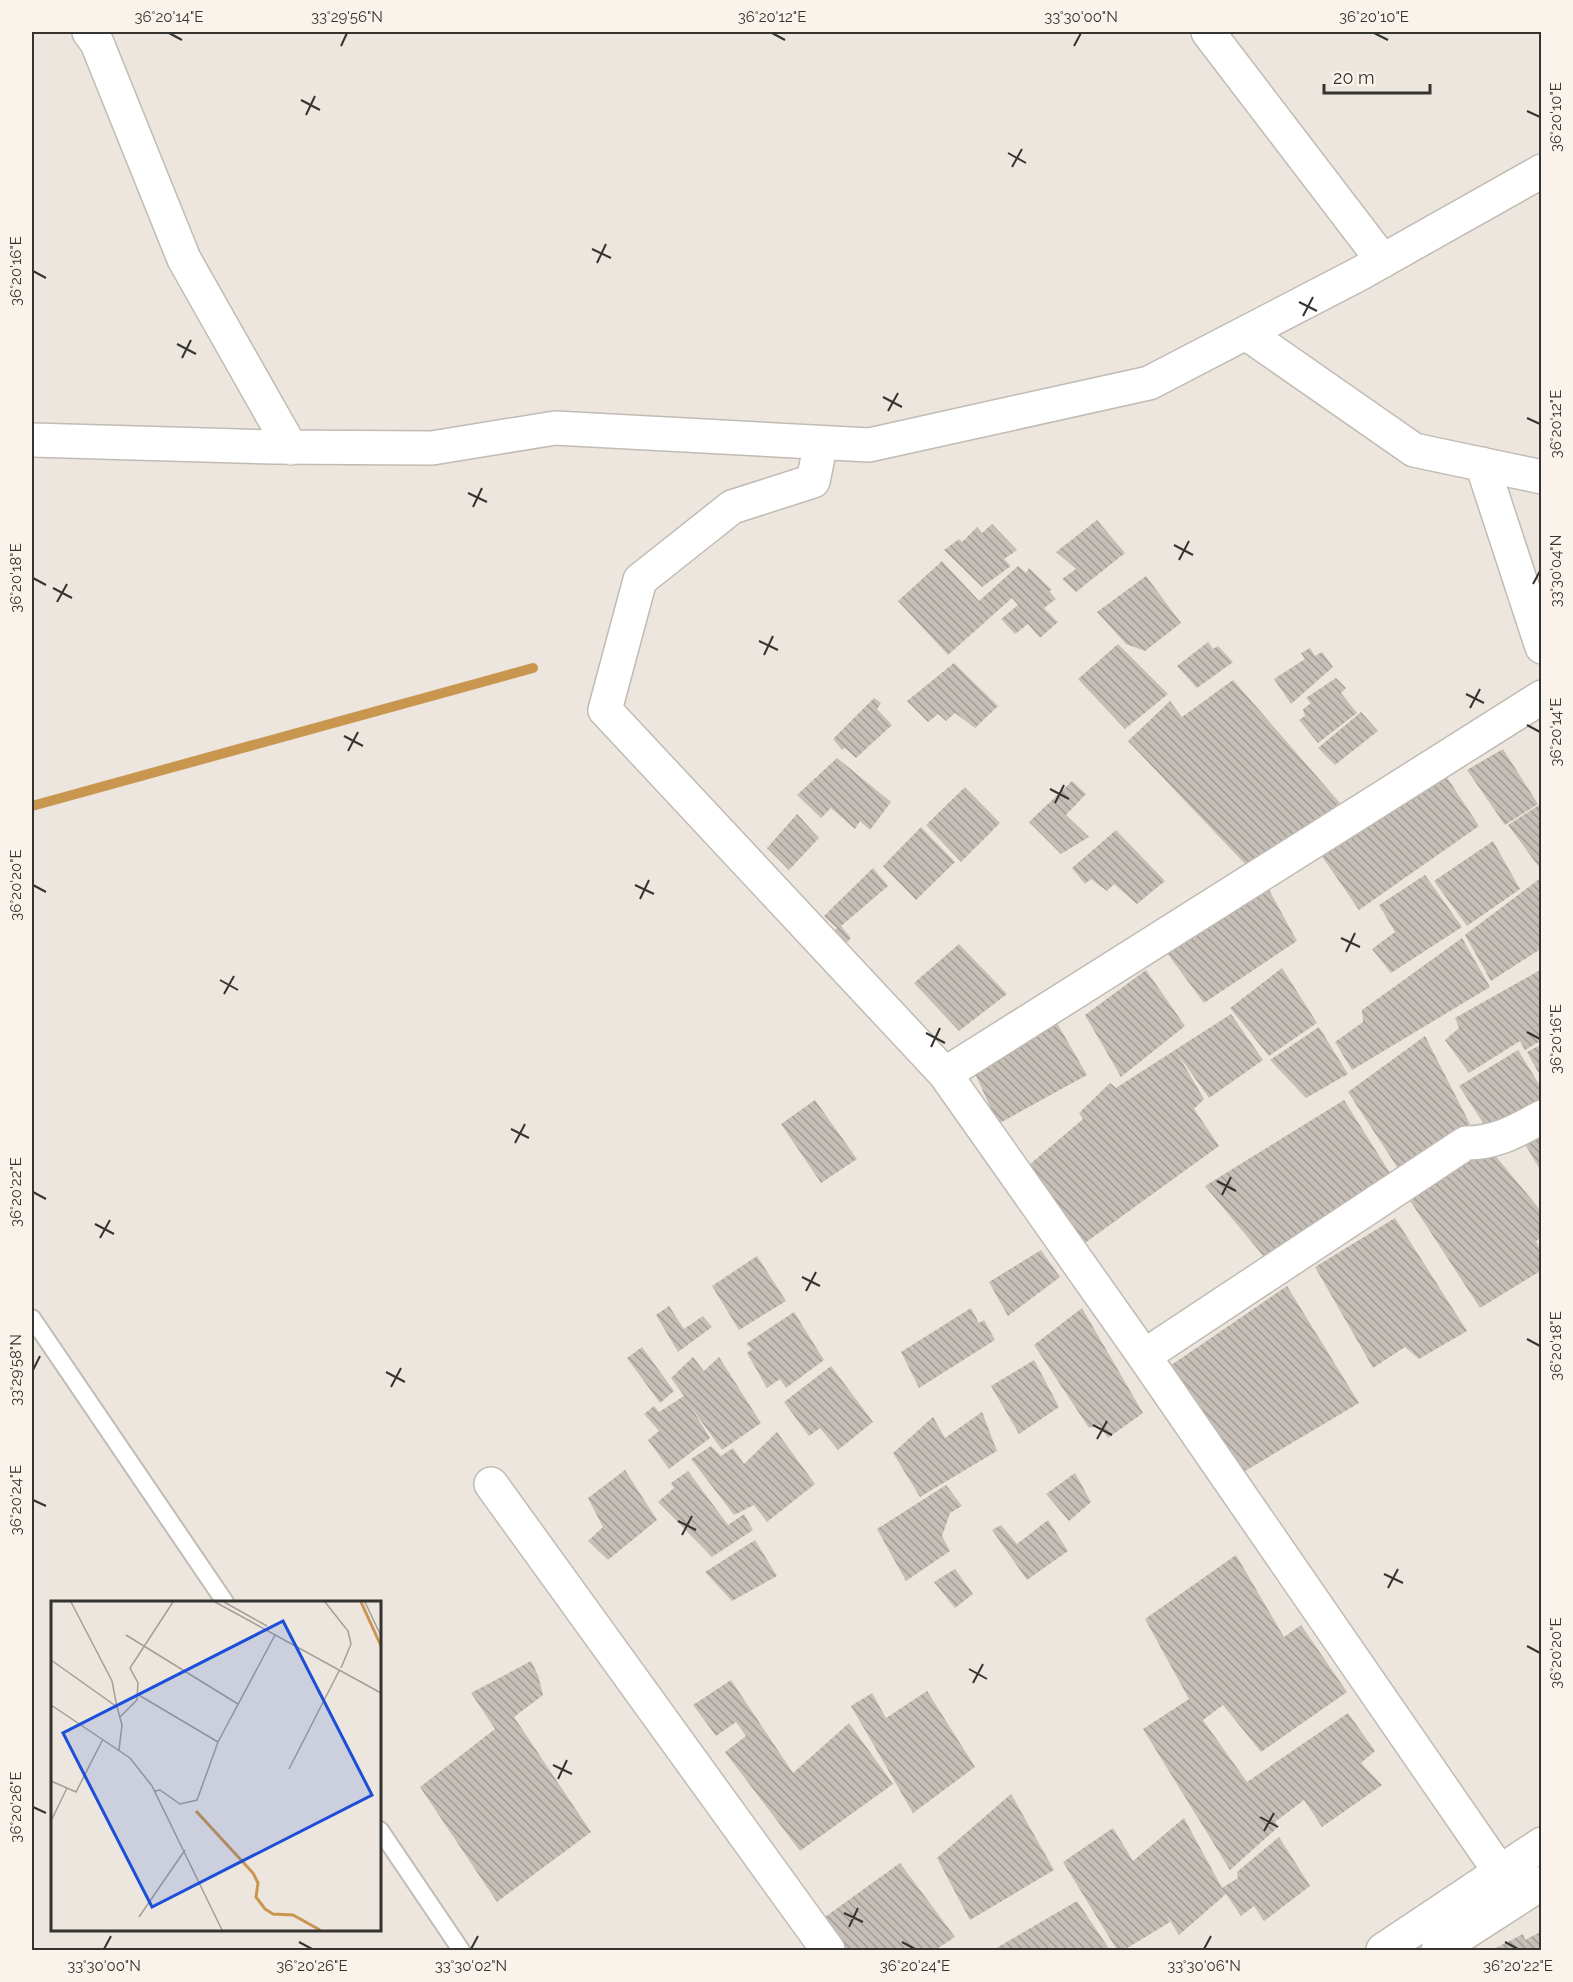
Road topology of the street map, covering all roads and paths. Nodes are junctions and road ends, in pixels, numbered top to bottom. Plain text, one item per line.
1 (89, 32) edge
2 (1208, 32) edge
3 (1542, 171) edge
4 (1383, 261) junction
5 (1246, 333) junction
6 (32, 440) edge
7 (821, 443) junction
8 (291, 447) junction
9 (1482, 464) junction
10 (1542, 477) edge
11 (1542, 647) edge
12 (1542, 697) edge
13 (945, 1074) junction
14 (1542, 1117) edge
15 (32, 1318) edge
16 (1144, 1356) junction
17 (491, 1484) dead end
18 (224, 1601) edge
19 (381, 1831) edge
20 (1542, 1844) edge
21 (1500, 1872) junction
22 (1542, 1883) edge
23 (461, 1950) edge
24 (828, 1950) edge
25 (1383, 1950) edge
26 (1438, 1950) edge

1 - 8 street
2 - 4 street
3 - 4 street
4 - 5 street
5 - 7 street
5 - 9 street
6 - 8 street
7 - 8 street
7 - 13 street
9 - 10 street
9 - 11 street
12 - 13 street
13 - 16 street
14 - 16 street
15 - 18 lane
16 - 21 street
17 - 24 street
19 - 23 lane
20 - 21 street
21 - 25 street
22 - 26 street

